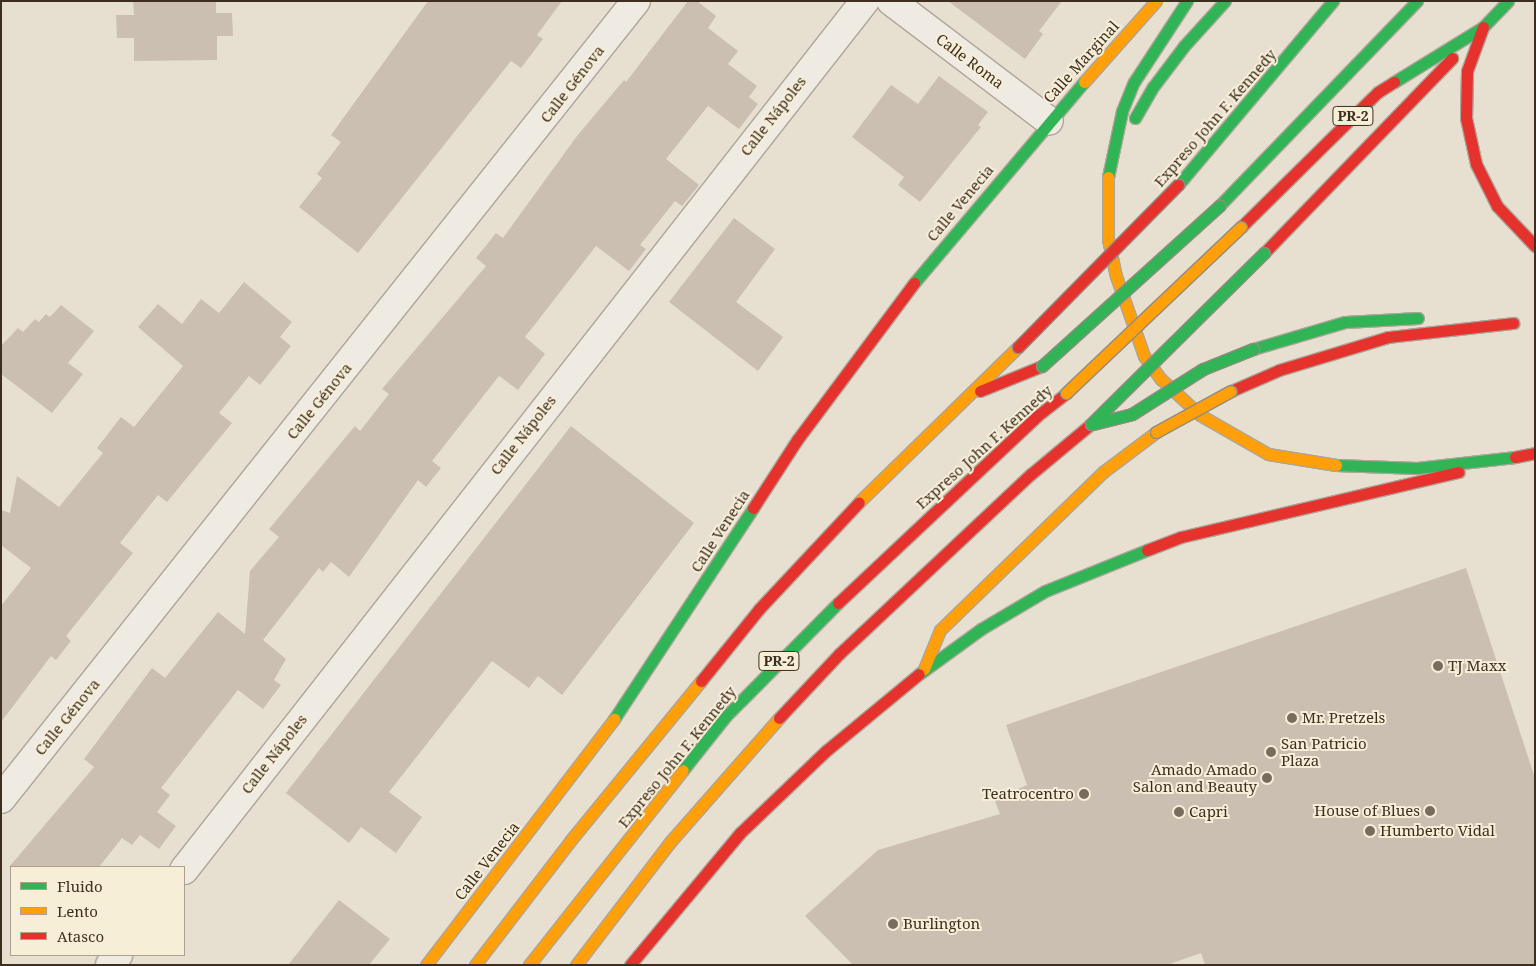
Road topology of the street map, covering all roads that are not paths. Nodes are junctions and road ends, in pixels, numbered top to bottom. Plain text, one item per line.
1 (636, 1) edge
2 (865, 1) edge
3 (891, 1) edge
4 (1156, 1) edge
5 (1187, 1) edge
6 (1225, 1) edge
7 (1333, 1) edge
8 (1417, 1) edge
9 (1508, 1) edge
10 (1483, 27) junction
11 (1048, 121) junction
12 (1108, 176) junction
13 (1535, 246) edge
14 (1513, 323) junction
15 (1528, 324) dead end
16 (967, 396) junction
17 (1091, 424) junction
18 (1535, 453) edge
19 (1516, 457) junction
20 (924, 669) junction
21 (1, 799) edge
22 (185, 869) edge
23 (426, 965) edge
24 (475, 965) edge
25 (529, 965) edge
26 (576, 965) edge
27 (630, 965) edge

1 - 21 street, Calle Génova
2 - 22 street, Calle Nápoles
3 - 11 street, Calle Roma
4 - 11 main road, Calle Marginal
5 - 12 main road
6 - 12 main road
7 - 16 main road, Expreso John F. Kennedy, bridge
8 - 16 main road, bridge
9 - 10 main road, Expreso John F. Kennedy / PR-2
10 - 13 main road
10 - 17 main road, bridge
10 - 25 main road, Expreso John F. Kennedy / PR-2, bridge
11 - 23 main road, Calle Venecia
12 - 19 main road
14 - 15 main road
14 - 17 main road, bridge
14 - 20 main road, bridge
16 - 24 main road, Expreso John F. Kennedy
17 - 26 main road
18 - 19 main road
19 - 20 main road
20 - 27 main road

